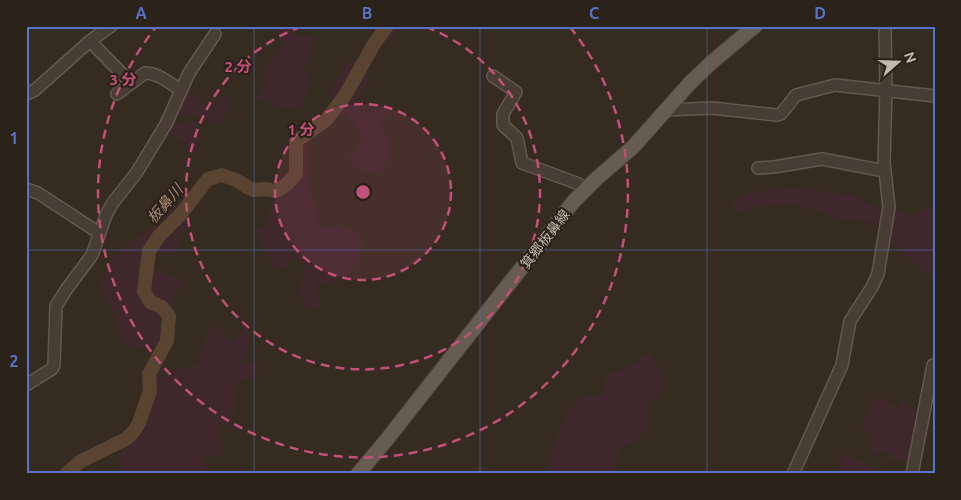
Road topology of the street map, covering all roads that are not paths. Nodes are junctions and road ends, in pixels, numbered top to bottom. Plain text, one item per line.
1 (111, 26) edge
2 (755, 26) edge
3 (885, 26) edge
4 (215, 34) dead end
5 (90, 41) junction
6 (493, 76) dead end
7 (131, 84) junction
8 (180, 90) junction
9 (886, 90) junction
10 (26, 94) edge
11 (117, 94) dead end
12 (935, 96) edge
13 (667, 110) junction
14 (758, 168) dead end
15 (885, 171) junction
16 (26, 189) edge
17 (584, 192) junction
18 (100, 233) junction
19 (933, 365) dead end
20 (26, 385) edge
21 (358, 474) edge
22 (793, 474) edge
23 (912, 474) edge

1 - 5 street
2 - 13 main road, 箕郷板鼻線
3 - 9 street
4 - 8 street
5 - 7 street
5 - 10 street
6 - 17 street
7 - 8 street
7 - 11 street
8 - 18 street
9 - 12 street
9 - 13 street
9 - 15 street
13 - 17 main road, 箕郷板鼻線
14 - 15 street
15 - 22 street
16 - 18 street
17 - 21 main road, 箕郷板鼻線
18 - 20 street
19 - 23 street

